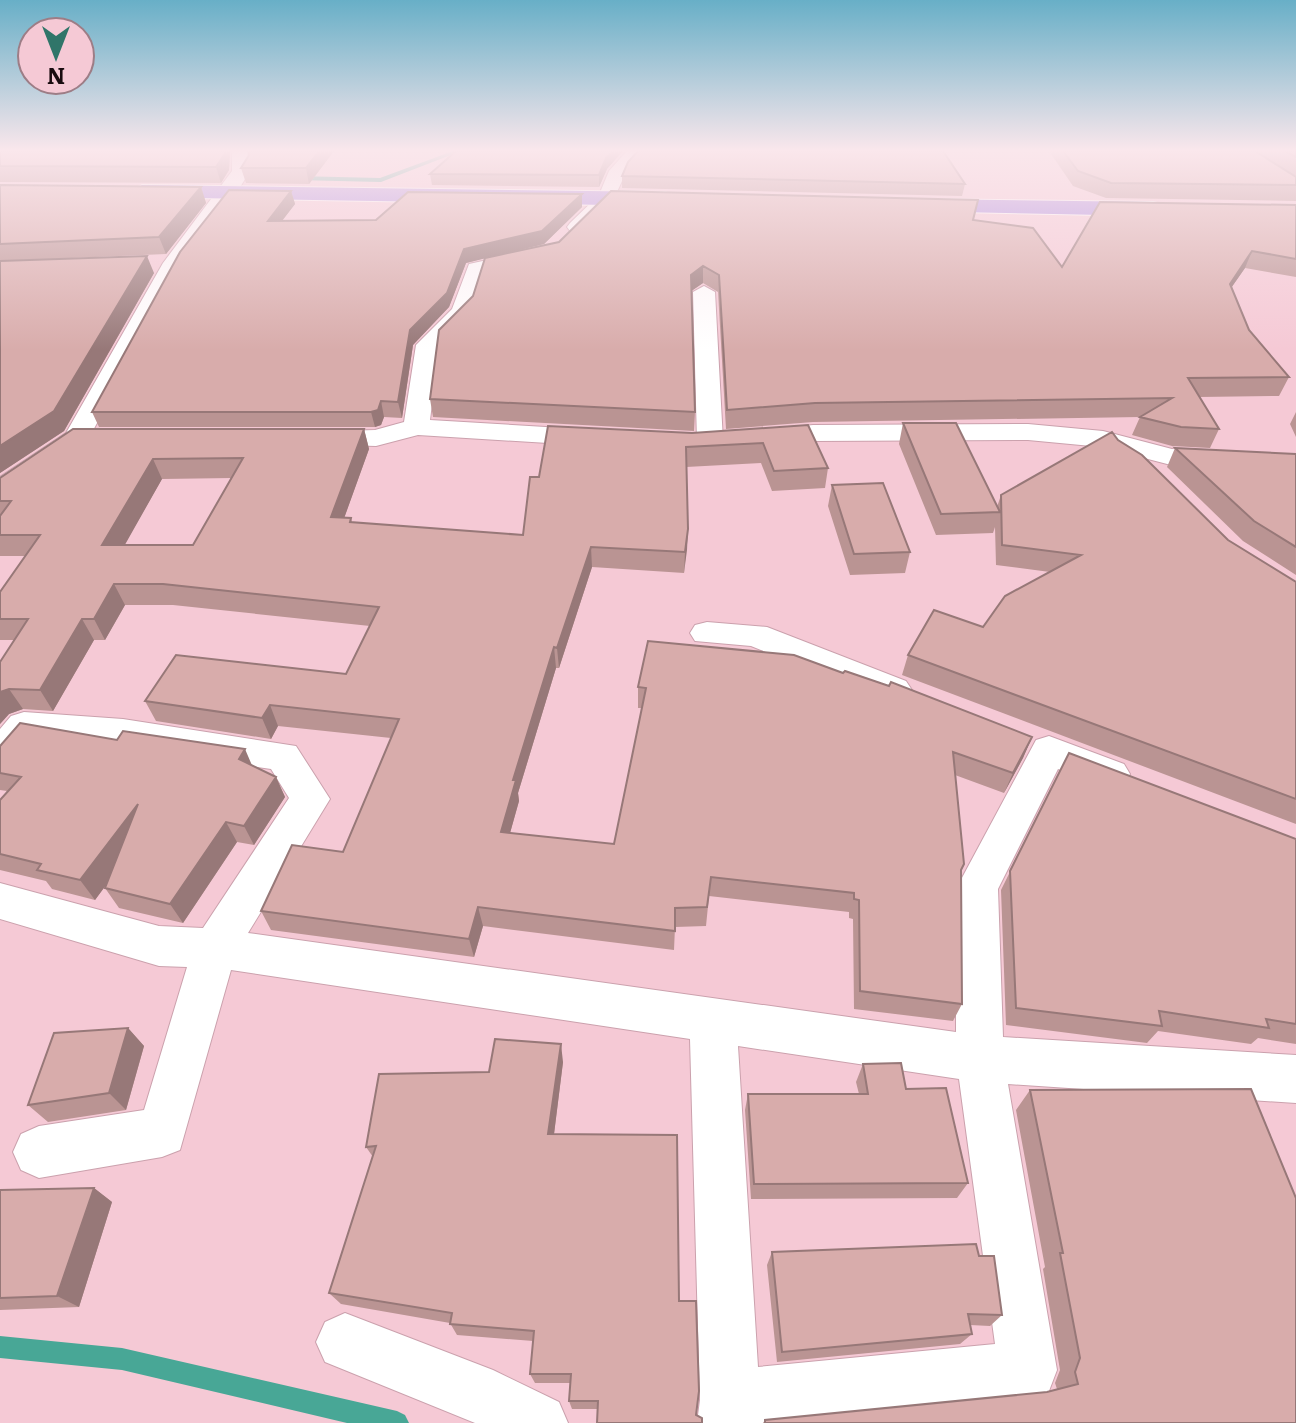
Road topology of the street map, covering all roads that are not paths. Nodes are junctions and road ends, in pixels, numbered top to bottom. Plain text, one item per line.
1 (209, 217) edge
2 (587, 217) edge
3 (173, 263) junction
4 (144, 264) edge
5 (704, 292) dead end
6 (417, 427) junction
7 (76, 438) junction
8 (108, 438) edge
9 (297, 438) edge
10 (614, 439) edge
11 (1103, 439) junction
12 (1296, 463) edge
13 (1168, 489) edge
14 (0, 490) edge
15 (707, 633) dead end
16 (931, 704) edge
17 (0, 754) edge
18 (1150, 789) edge
19 (0, 901) edge
20 (215, 948) junction
21 (713, 1020) junction
22 (980, 1059) junction
23 (1296, 1079) edge
24 (39, 1152) dead end
25 (345, 1342) dead end
26 (728, 1411) edge
27 (538, 1423) edge

1 - 3 street
2 - 6 street
3 - 4 street
3 - 7 street
5 - 11 street
6 - 9 street
6 - 10 street
7 - 8 street
7 - 14 street
11 - 12 street
11 - 13 street
15 - 16 street
17 - 20 street
18 - 22 street
19 - 20 street
20 - 21 street
20 - 24 street
21 - 22 street
21 - 26 street
22 - 23 street
22 - 26 street
25 - 27 street

